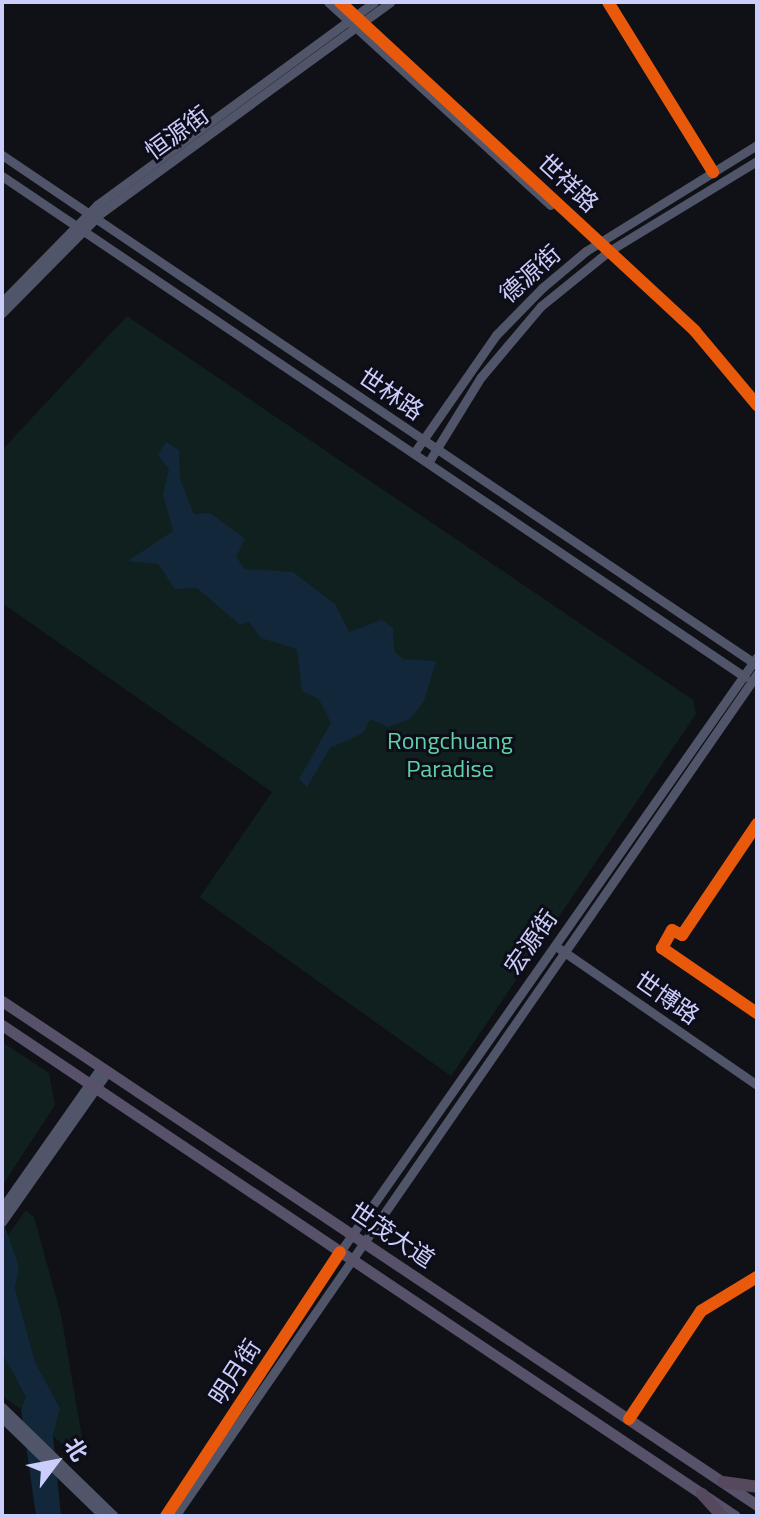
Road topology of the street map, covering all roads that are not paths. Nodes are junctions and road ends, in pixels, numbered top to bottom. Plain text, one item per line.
1 (328, 2) edge
2 (340, 2) edge
3 (374, 2) edge
4 (390, 2) edge
5 (608, 2) edge
6 (355, 22) junction
7 (757, 145) edge
8 (2, 155) edge
9 (757, 161) edge
10 (713, 172) junction
11 (2, 176) edge
12 (92, 216) junction
13 (80, 228) junction
14 (597, 244) junction
15 (607, 253) junction
16 (2, 302) edge
17 (2, 313) edge
18 (757, 405) edge
19 (422, 439) junction
20 (437, 449) junction
21 (414, 453) junction
22 (428, 463) junction
23 (755, 661) edge
24 (741, 675) junction
25 (754, 678) edge
26 (757, 824) edge
27 (555, 943) junction
28 (566, 950) junction
29 (2, 1001) edge
30 (757, 1013) edge
31 (2, 1025) edge
32 (104, 1069) junction
33 (757, 1082) edge
34 (93, 1086) junction
35 (16, 1195) junction
36 (2, 1208) edge
37 (2, 1222) edge
38 (352, 1235) junction
39 (364, 1243) junction
40 (340, 1252) junction
41 (352, 1260) junction
42 (757, 1277) edge
43 (2, 1407) edge
44 (2, 1418) edge
45 (629, 1419) junction
46 (18, 1425) junction
47 (59, 1462) junction
48 (723, 1482) junction
49 (757, 1487) edge
50 (702, 1494) junction
51 (757, 1505) edge
52 (103, 1516) edge
53 (114, 1516) edge
54 (166, 1516) edge
55 (175, 1516) edge
56 (722, 1516) edge
57 (735, 1516) edge

1 - 6 main road, 世祥路
2 - 6 main road, 世祥路
3 - 6 main road, 恒源街
4 - 6 main road, 恒源街
5 - 10 street
6 - 12 main road, 恒源街
6 - 14 main road, 世祥路
7 - 10 main road, 德源街
8 - 12 main road, 世林路
9 - 15 main road, 德源街
10 - 14 main road, 德源街
11 - 13 main road, 世林路
12 - 13 main road, 恒源街
12 - 19 main road, 世林路
13 - 16 main road, 恒源街
13 - 17 main road, 恒源街
13 - 21 main road, 世林路
14 - 15 main road, 世祥路
14 - 19 main road, 德源街
15 - 18 main road, 世祥路
15 - 20 main road, 德源街
19 - 20 main road, 世林路
19 - 21 main road, 德源街
20 - 22 main road, 德源街
20 - 23 main road, 世林路
21 - 22 main road, 世林路
22 - 24 main road, 世林路
23 - 24 main road, 宏源街
24 - 25 main road, 世林路
24 - 27 main road, 宏源街
25 - 28 main road, 宏源街
26 - 30 street
27 - 28 main road, 世博路
27 - 38 main road, 宏源街
28 - 33 main road, 世博路
28 - 39 main road, 宏源街
29 - 32 main road, 世茂大道
31 - 34 main road, 世茂大道
32 - 34 main road
32 - 38 main road, 世茂大道
34 - 35 main road
34 - 40 main road, 世茂大道
35 - 36 main road
35 - 37 main road
38 - 39 main road, 世茂大道
38 - 40 main road, 宏源街
39 - 41 main road, 宏源街
39 - 45 main road, 世茂大道
40 - 41 main road, 世茂大道
40 - 54 main road, 明月街
41 - 50 main road, 世茂大道
41 - 55 main road, 明月街
42 - 45 street
43 - 46 main road
44 - 46 main road
45 - 48 main road, 世茂大道
46 - 47 main road
47 - 52 main road
47 - 53 main road
48 - 49 highway
48 - 51 main road, 世茂大道
50 - 56 highway
50 - 57 main road, 世茂大道

